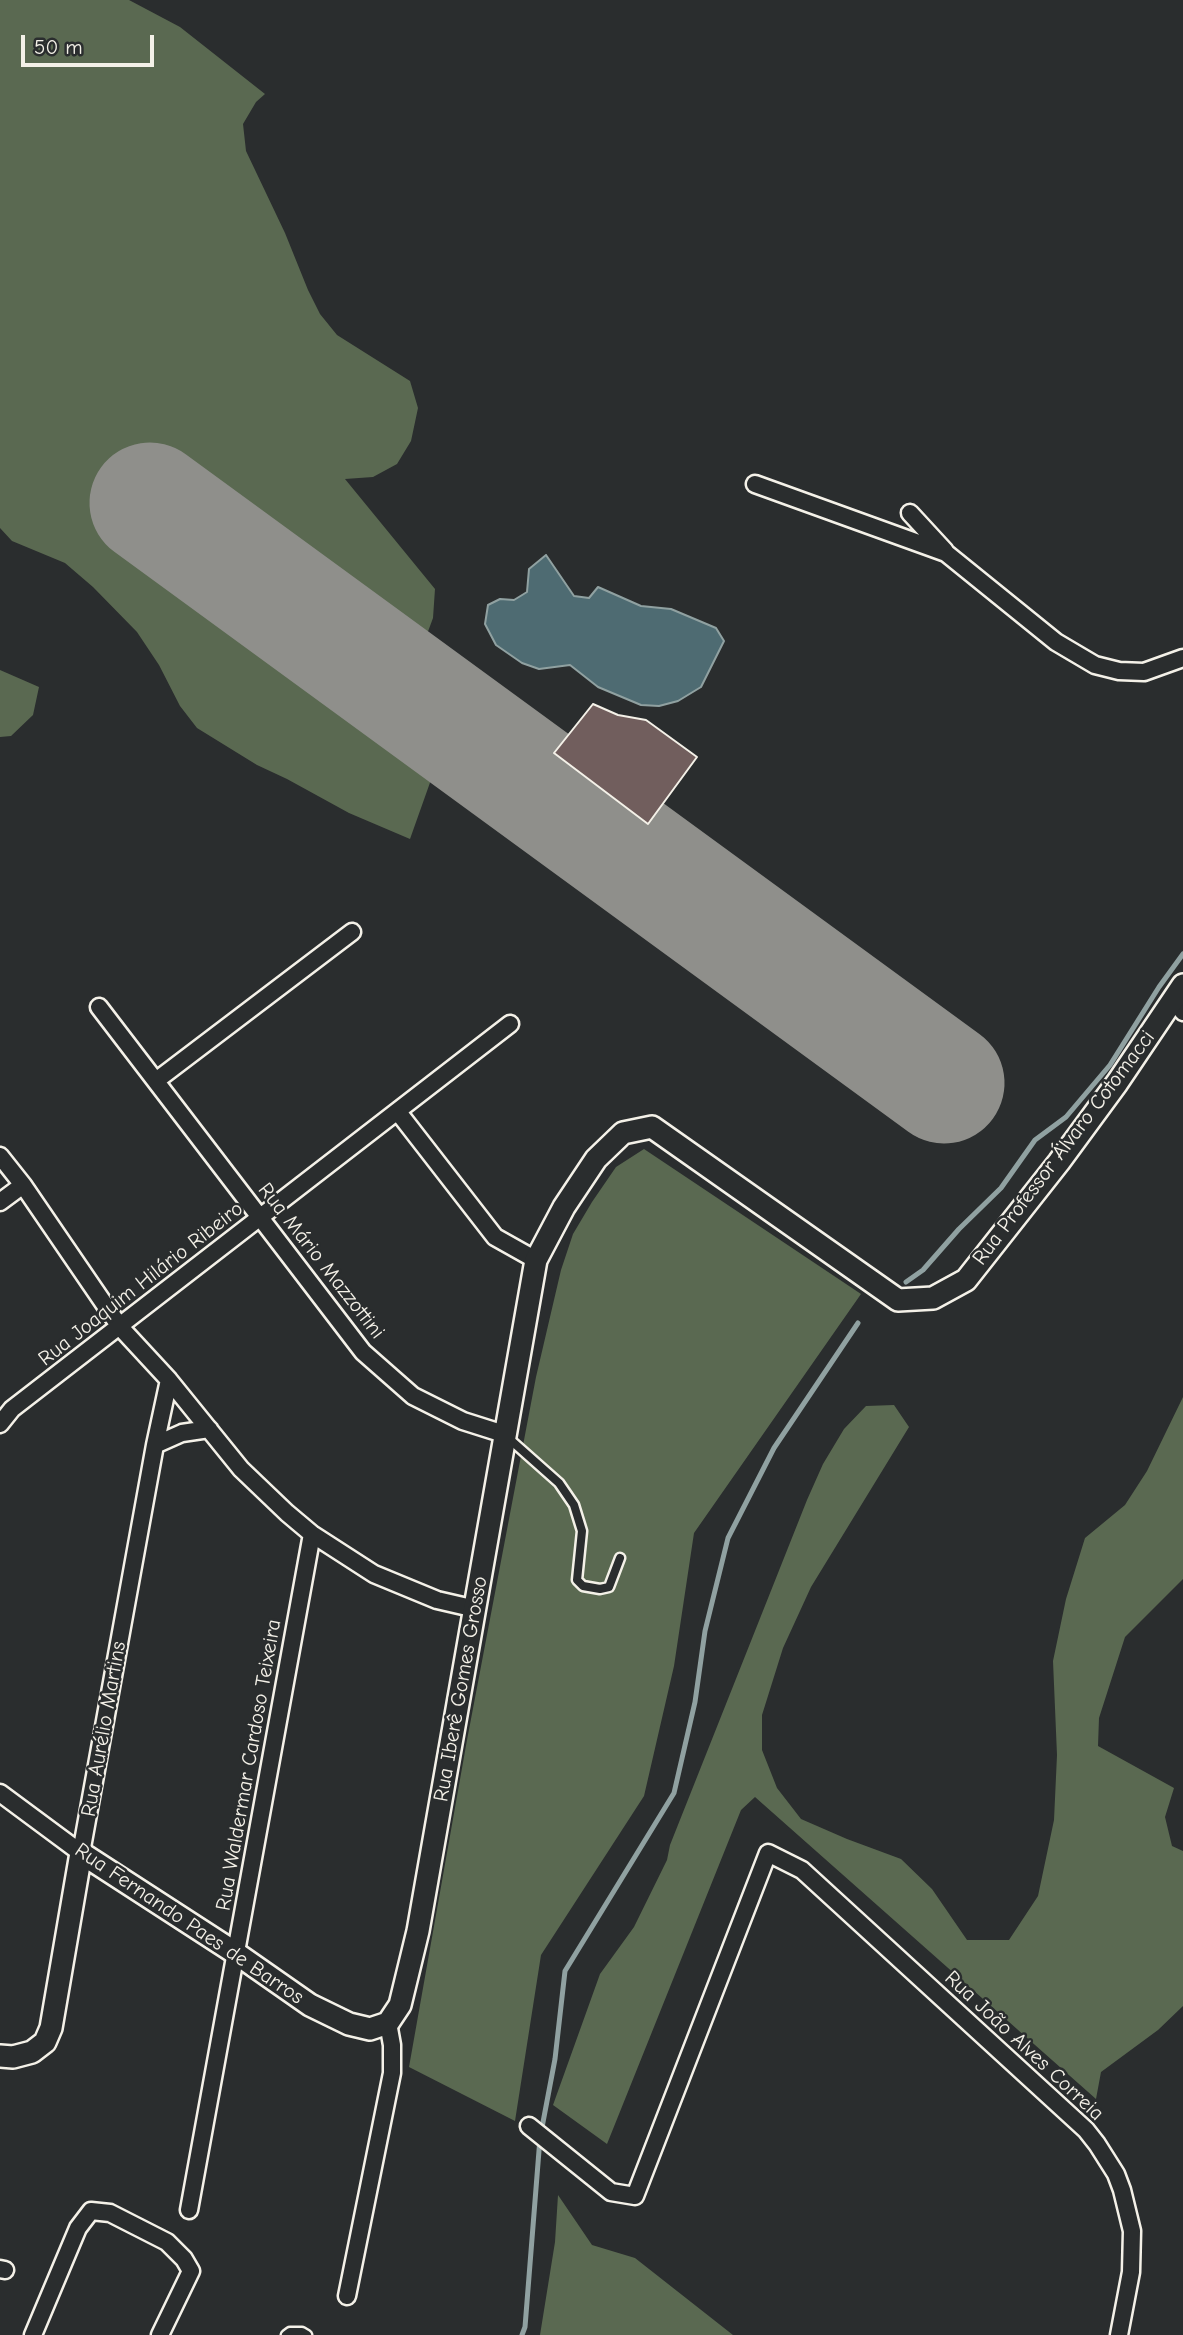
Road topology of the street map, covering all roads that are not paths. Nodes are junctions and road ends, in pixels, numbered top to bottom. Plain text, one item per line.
1 (755, 484) dead end
2 (910, 513) dead end
3 (946, 553) junction
4 (1183, 658) edge
5 (352, 932) dead end
6 (1180, 999) edge
7 (99, 1007) dead end
8 (510, 1024) dead end
9 (157, 1080) junction
10 (398, 1112) junction
11 (652, 1127) joint
12 (0, 1156) edge
13 (23, 1185) junction
14 (0, 1202) edge
15 (260, 1218) junction
16 (536, 1260) junction
17 (120, 1327) junction
18 (169, 1380) junction
19 (0, 1424) edge
20 (209, 1429) junction
21 (504, 1434) junction
22 (155, 1445) junction
23 (312, 1534) junction
24 (620, 1558) dead end
25 (476, 1609) junction
26 (0, 1793) edge
27 (81, 1853) junction
28 (237, 1954) junction
29 (388, 2023) junction
30 (6, 2057) edge
31 (529, 2126) dead end
32 (189, 2210) dead end
33 (347, 2296) dead end
34 (33, 2335) edge
35 (160, 2335) edge
36 (286, 2335) edge
37 (307, 2335) edge
38 (1119, 2335) edge

1 - 3 street
2 - 3 street
3 - 4 street
5 - 9 street
6 - 11 street, Rua Professor Álvaro Cotomacci
7 - 9 street, Rua Mário Mazzottini
8 - 10 street, Rua Joaquim Hilário Ribeiro
9 - 15 street, Rua Mário Mazzottini
10 - 15 street, Rua Joaquim Hilário Ribeiro
10 - 16 street
11 - 16 street, Rua Iberê Gomes Grosso
12 - 13 street
13 - 14 street
13 - 17 street
15 - 17 street, Rua Joaquim Hilário Ribeiro
15 - 21 street, Rua Mário Mazzottini
16 - 21 street, Rua Iberê Gomes Grosso
17 - 18 street
17 - 19 street, Rua Joaquim Hilário Ribeiro
18 - 20 street
18 - 22 street, Rua Aurélio Martins
20 - 22 street
20 - 23 street
21 - 24 lane, Rua Mário Mazzottini
21 - 25 street, Rua Iberê Gomes Grosso
22 - 27 street, Rua Aurélio Martins
23 - 25 street
23 - 28 street, Rua Waldermar Cardoso Teixeira
25 - 29 street, Rua Iberê Gomes Grosso
26 - 27 street, Rua Fernando Paes de Barros
27 - 28 street, Rua Fernando Paes de Barros
27 - 30 street, Rua Aurélio Martins
28 - 29 street, Rua Fernando Paes de Barros
28 - 32 street, Rua Waldermar Cardoso Teixeira
29 - 33 street
31 - 38 street, Rua João Alves Correia
34 - 35 street
36 - 37 lane

